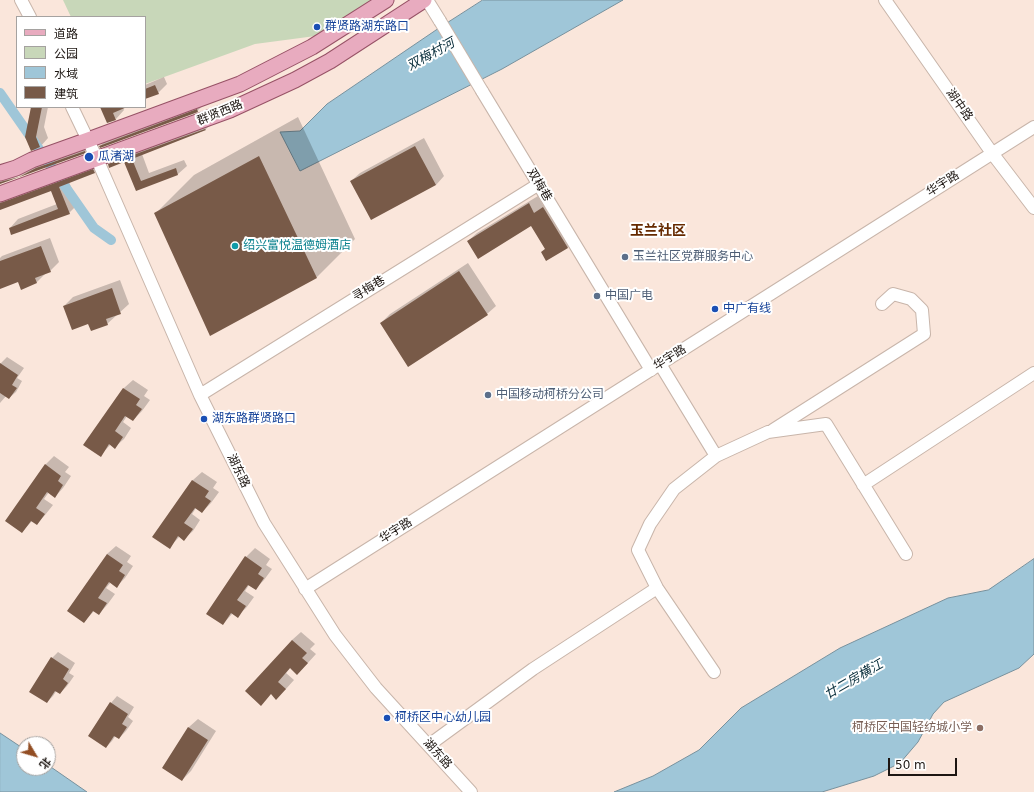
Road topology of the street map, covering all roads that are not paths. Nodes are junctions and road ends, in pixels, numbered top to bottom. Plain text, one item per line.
1 (22, 0) edge
2 (386, 0) edge
3 (426, 0) edge
4 (885, 0) edge
5 (30, 16) edge
6 (72, 108) edge
7 (1034, 126) edge
8 (88, 140) junction
9 (992, 152) junction
10 (97, 159) junction
11 (0, 173) edge
12 (539, 184) junction
13 (0, 194) edge
14 (1034, 208) edge
15 (882, 304) dead end
16 (655, 367) junction
17 (1034, 373) edge
18 (200, 395) junction
19 (768, 432) junction
20 (716, 456) junction
21 (863, 485) junction
22 (906, 554) dead end
23 (657, 588) junction
24 (305, 589) junction
25 (714, 672) dead end
26 (429, 745) junction
27 (471, 792) edge

1 - 5 street
2 - 8 main road, 群贤西路
3 - 10 main road, 群贤西路
3 - 12 street, 双梅巷, bridge
4 - 9 street, 湖中路
6 - 8 street, 湖东路
7 - 9 street, 华宇路
8 - 10 street, 湖东路
8 - 11 main road, 群贤西路
9 - 14 street, 湖中路
9 - 16 street, 华宇路
10 - 13 main road, 群贤西路
10 - 18 street, 湖东路
12 - 16 street, 双梅巷
12 - 18 street, 寻梅巷
15 - 19 street
16 - 20 street, 双梅巷
16 - 24 street, 华宇路
17 - 21 street
18 - 24 street, 湖东路
19 - 20 street
19 - 21 street
20 - 23 street
21 - 22 street
23 - 25 street
23 - 26 street
24 - 26 street, 湖东路
26 - 27 street, 湖东路

